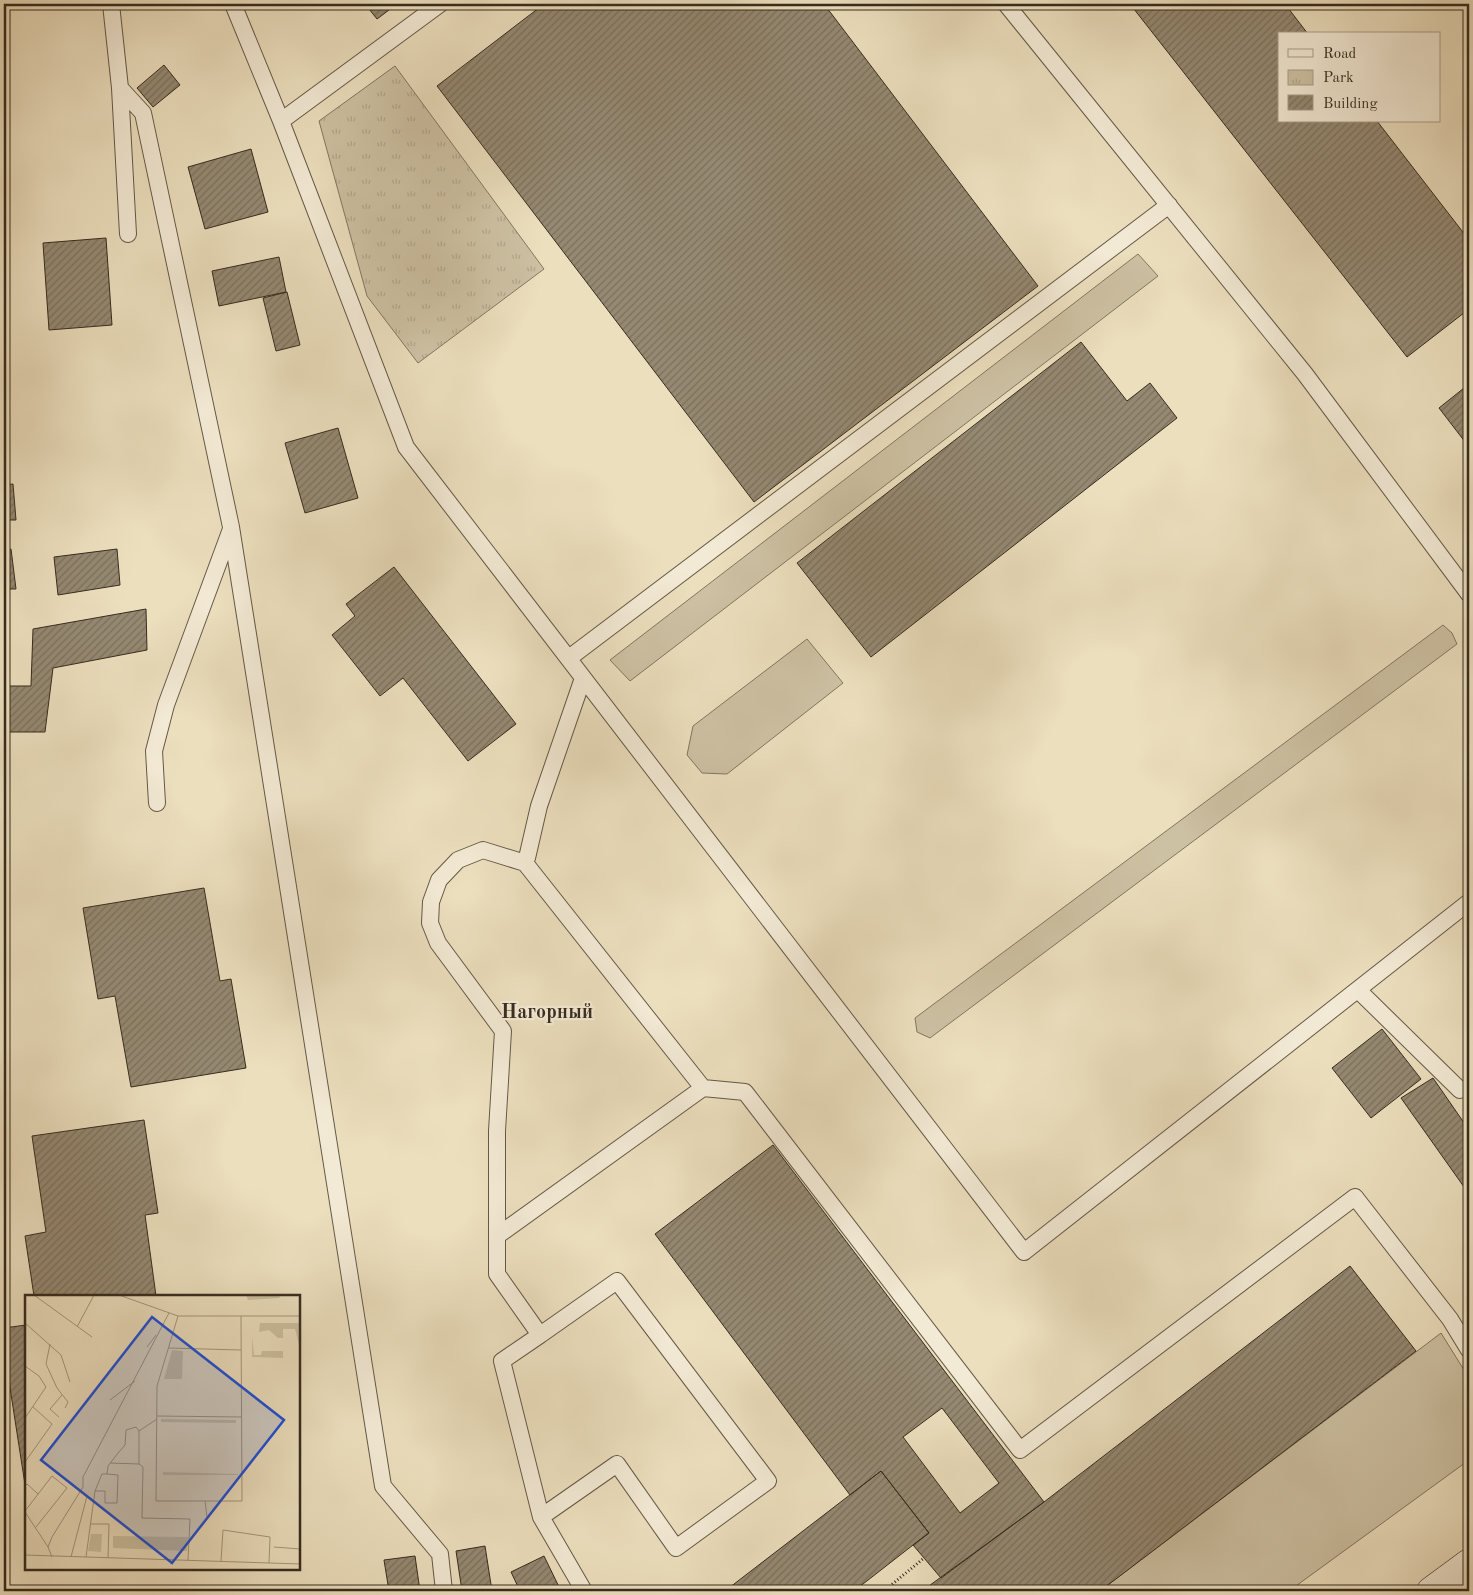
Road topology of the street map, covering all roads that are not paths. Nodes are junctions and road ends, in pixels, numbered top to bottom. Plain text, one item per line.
1 (111, 4) edge
2 (233, 4) edge
3 (440, 4) edge
4 (1006, 4) edge
5 (120, 88) junction
6 (281, 120) junction
7 (1169, 205) junction
8 (128, 234) dead end
9 (231, 527) junction
10 (1469, 594) edge
11 (569, 658) junction
12 (583, 678) junction
13 (157, 803) dead end
14 (527, 858) dead end
15 (1469, 902) edge
16 (1358, 990) junction
17 (703, 1088) junction
18 (1460, 1090) dead end
19 (497, 1236) junction
20 (540, 1335) junction
21 (1469, 1350) edge
22 (541, 1517) junction
23 (1469, 1563) edge
24 (444, 1591) edge
25 (584, 1591) edge
26 (1432, 1591) edge

1 - 5 lane
2 - 6 lane
3 - 6 lane
4 - 7 lane
5 - 8 lane
5 - 9 lane
6 - 11 lane
7 - 10 lane
7 - 11 lane
9 - 13 lane
9 - 24 lane
11 - 12 lane
12 - 14 lane
12 - 16 lane
15 - 16 lane
16 - 18 lane
17 - 19 lane
17 - 19 lane
17 - 21 lane
19 - 20 lane
20 - 22 lane
20 - 22 lane
22 - 25 lane
23 - 26 street

